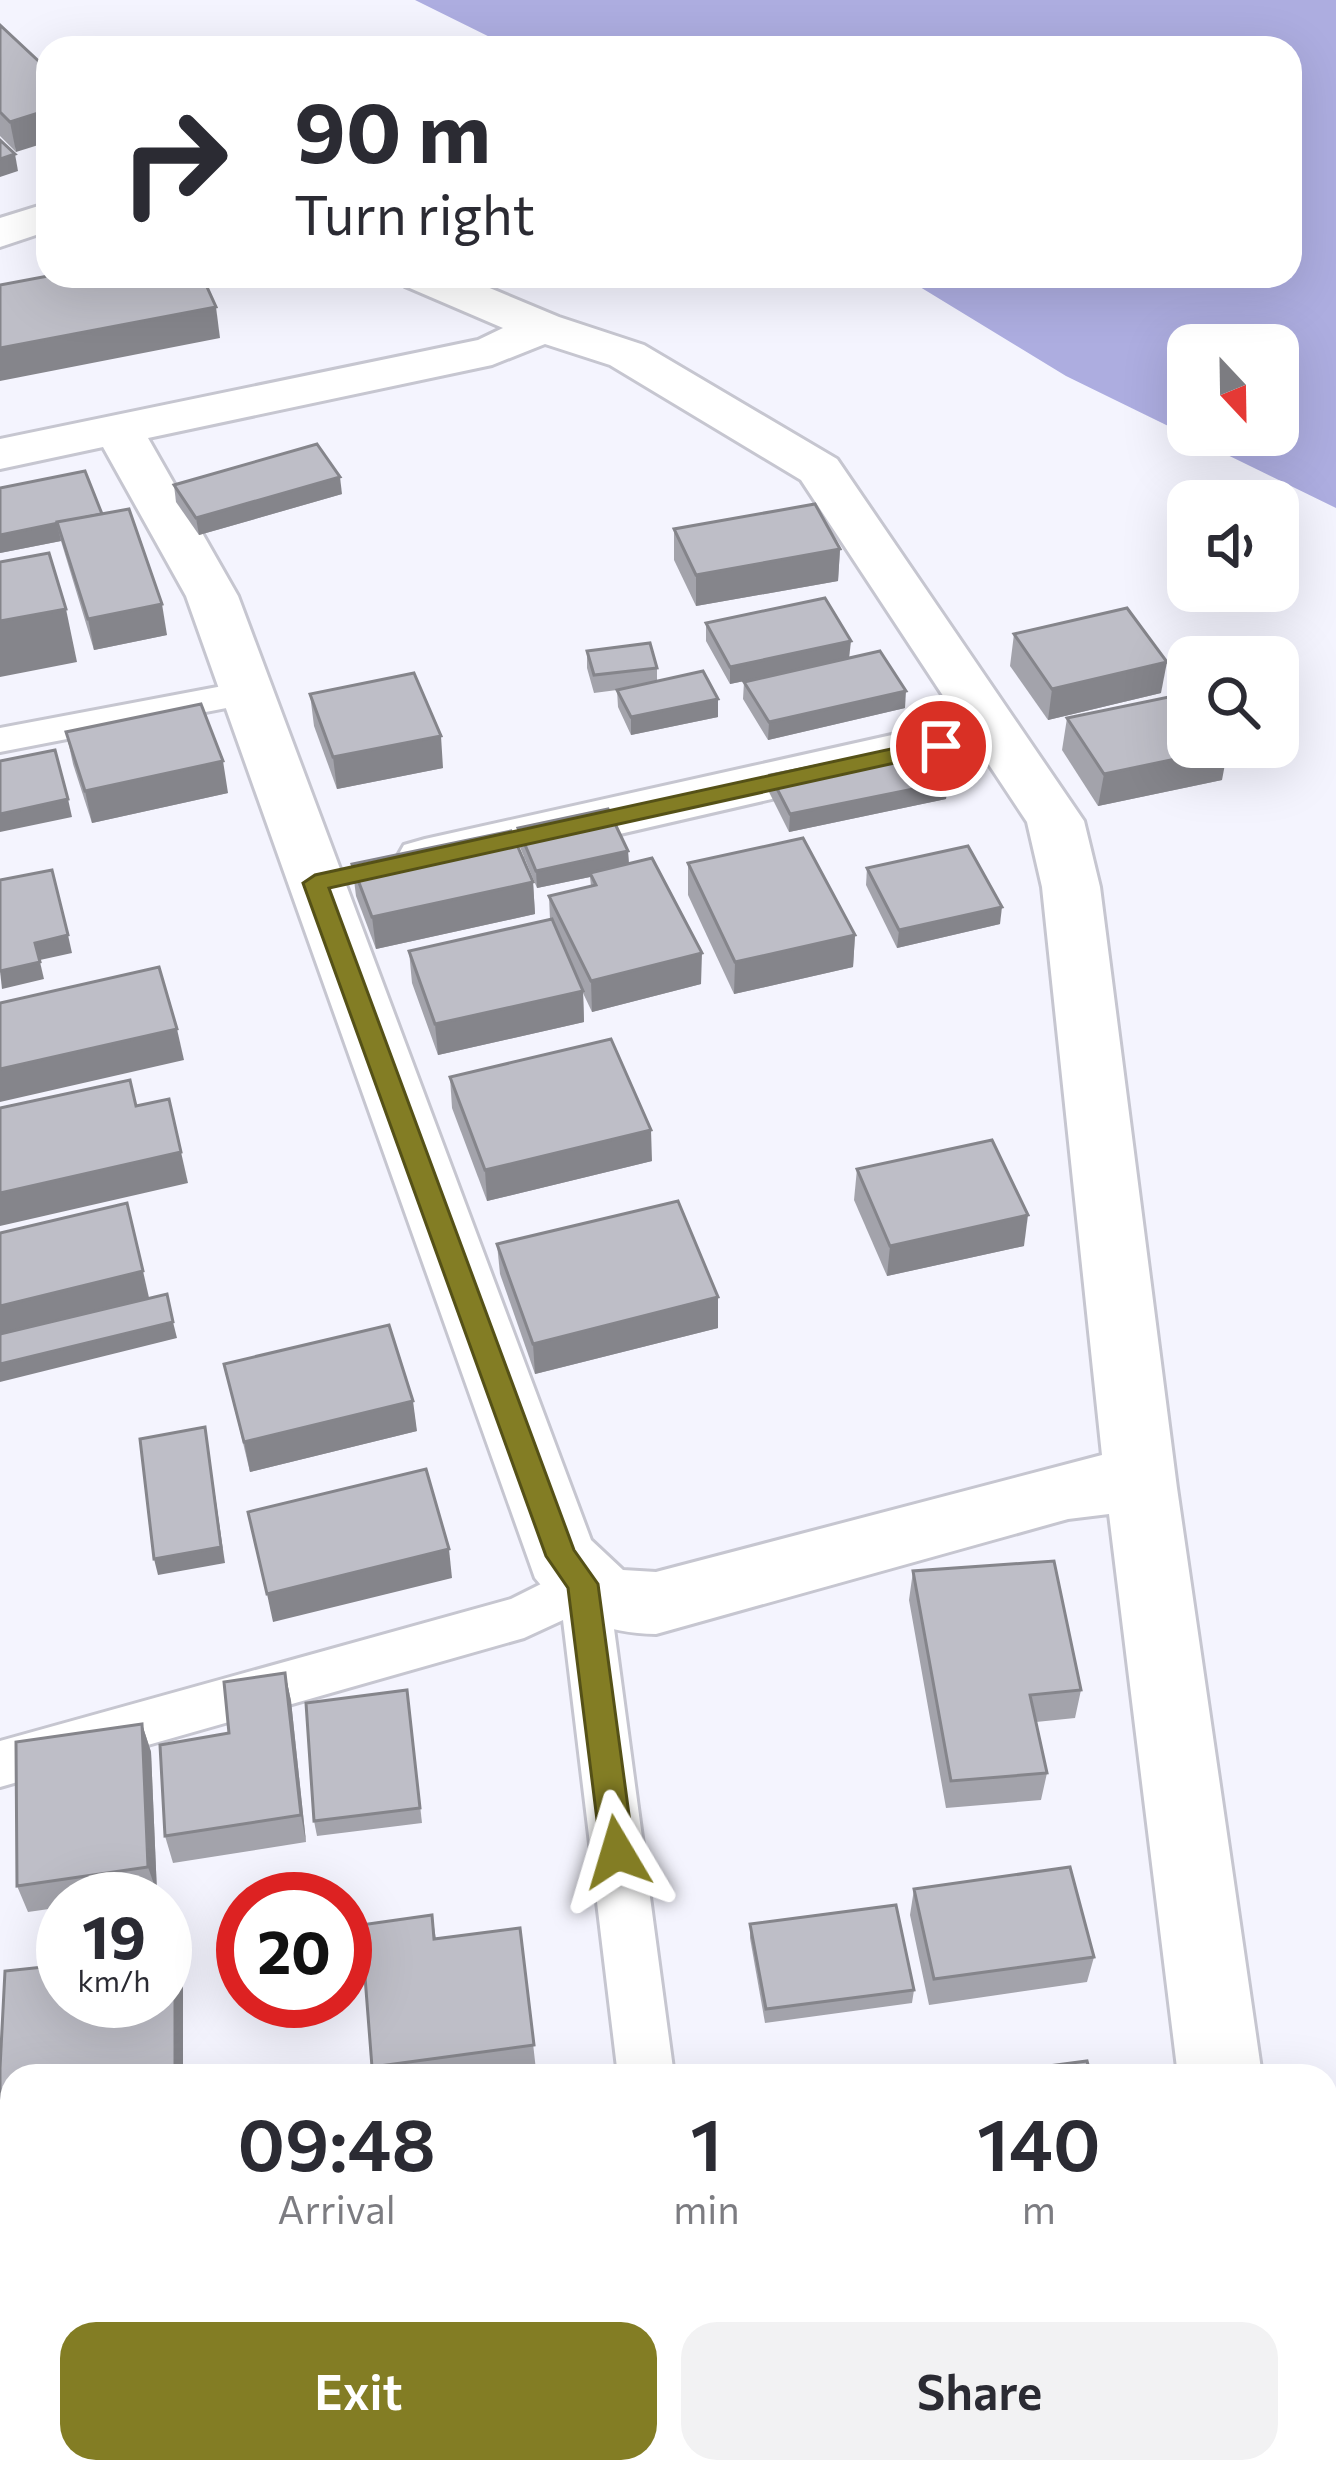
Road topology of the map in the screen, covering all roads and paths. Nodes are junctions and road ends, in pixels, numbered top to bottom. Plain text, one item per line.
1 (36, 220) edge
2 (0, 232) edge
3 (449, 288) edge
4 (542, 328) junction
5 (118, 429) junction
6 (0, 454) edge
7 (244, 694) junction
8 (995, 730) junction
9 (0, 740) edge
10 (354, 875) junction
11 (1142, 1488) junction
12 (583, 1584) junction
13 (0, 1764) edge
14 (644, 2064) edge
15 (1218, 2064) edge

1 - 2 street
3 - 4 street
4 - 5 street
4 - 8 street
5 - 6 street
5 - 7 street
7 - 9 lane
7 - 10 street
8 - 10 street
8 - 11 street
10 - 12 street
11 - 12 street
11 - 15 street
12 - 13 lane
12 - 14 lane

